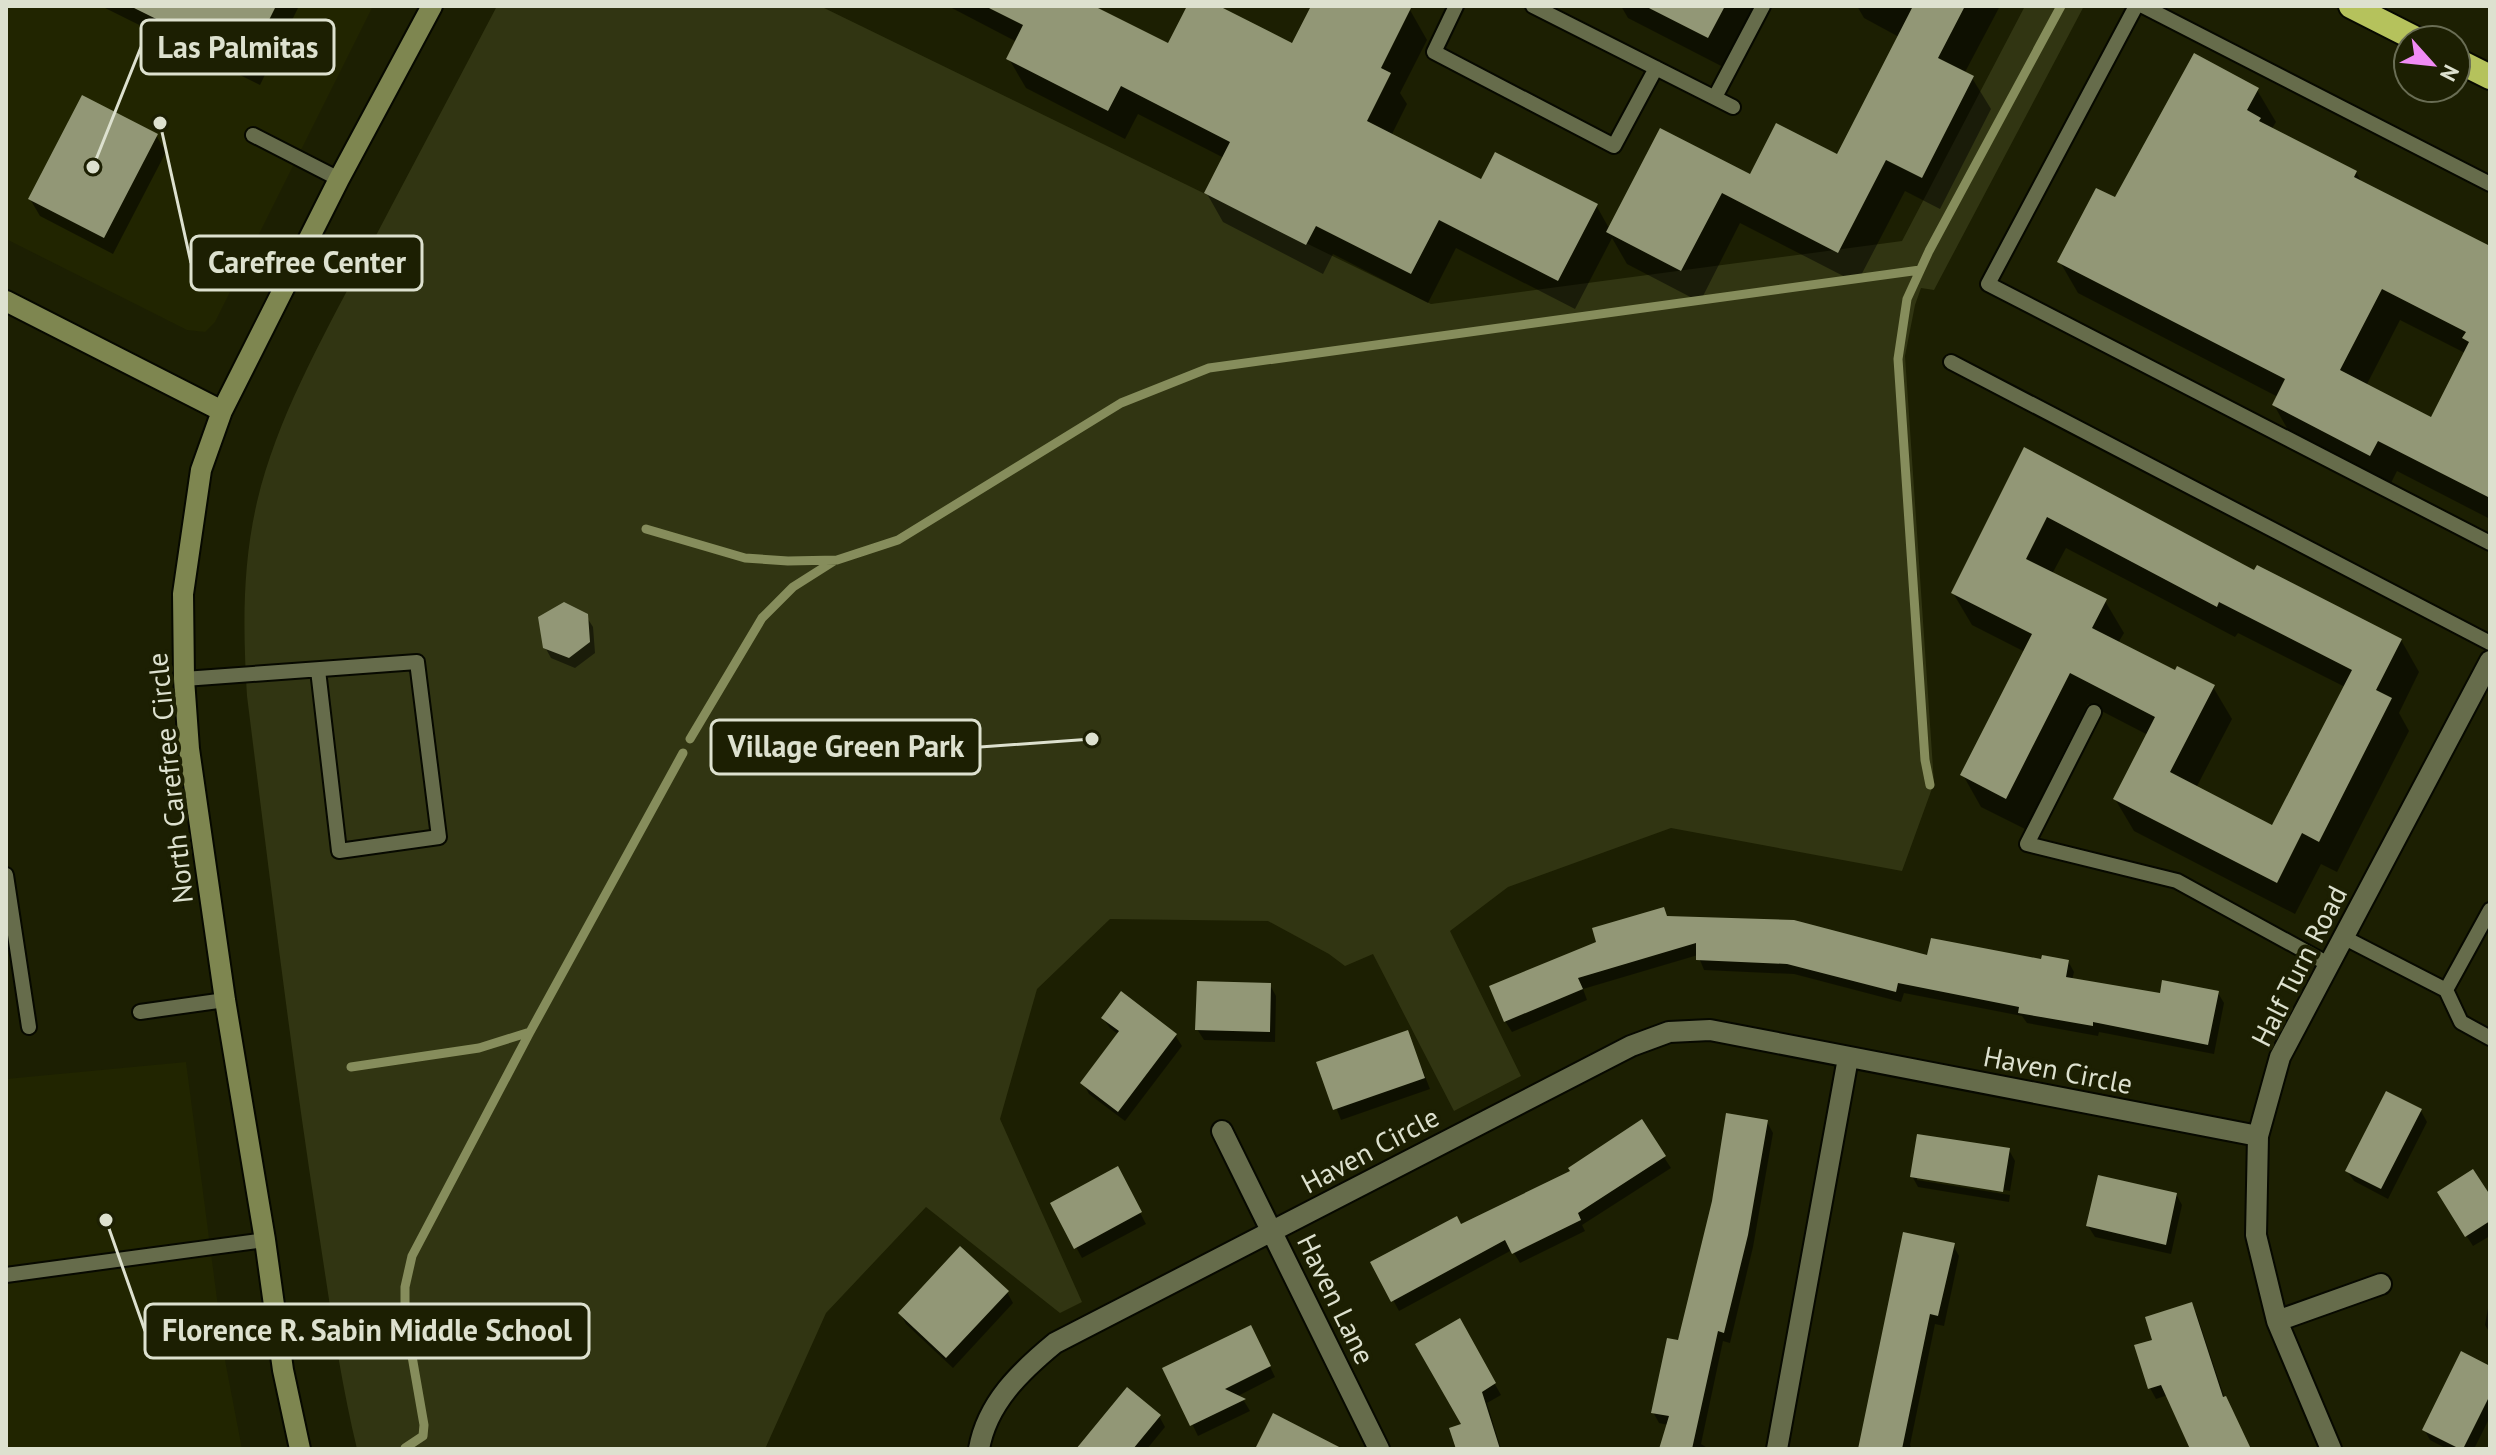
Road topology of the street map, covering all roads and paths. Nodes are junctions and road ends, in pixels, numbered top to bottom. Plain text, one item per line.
1 (432, 6) edge
2 (1456, 6) edge
3 (1533, 6) edge
4 (1763, 6) edge
5 (2136, 6) edge
6 (2143, 6) edge
7 (2351, 6) edge
8 (2392, 27) edge
9 (1656, 68) junction
10 (2472, 68) edge
11 (2490, 77) edge
12 (1715, 97) junction
13 (1733, 107) dead end
14 (253, 135) dead end
15 (339, 179) junction
16 (2490, 184) edge
17 (6, 301) edge
18 (1951, 362) dead end
19 (222, 411) junction
20 (2490, 543) edge
21 (2490, 643) edge
22 (2490, 661) edge
23 (318, 670) junction
24 (184, 679) junction
25 (2094, 712) dead end
26 (6, 875) edge
27 (2490, 910) edge
28 (2484, 934) edge
29 (2345, 938) junction
30 (2330, 965) junction
31 (2446, 990) junction
32 (225, 1000) junction
33 (140, 1012) dead end
34 (29, 1027) dead end
35 (2490, 1038) edge
36 (1848, 1058) junction
37 (1222, 1131) dead end
38 (2258, 1136) junction
39 (1272, 1233) junction
40 (265, 1240) junction
41 (6, 1275) edge
42 (2381, 1284) dead end
43 (2277, 1321) junction
44 (300, 1449) edge
45 (979, 1449) edge
46 (1379, 1449) edge
47 (1777, 1449) edge
48 (2331, 1449) edge

1 - 15 main road, North Carefree Circle
2 - 9 lane
3 - 9 lane
4 - 12 lane
5 - 20 lane
6 - 16 lane
7 - 8 highway
9 - 12 lane
10 - 11 highway
12 - 13 lane
14 - 15 lane
15 - 19 main road, North Carefree Circle
17 - 19 main road
18 - 21 lane
19 - 24 main road, North Carefree Circle
22 - 29 street, Half Turn Road
23 - 23 lane
23 - 24 lane
24 - 32 main road, North Carefree Circle
25 - 30 lane
26 - 34 lane
27 - 28 lane
28 - 31 lane
29 - 30 street, Half Turn Road
29 - 31 lane
30 - 38 street, Half Turn Road
31 - 35 lane
32 - 33 lane
32 - 40 main road, North Carefree Circle
36 - 38 street, Haven Circle
36 - 39 street, Haven Circle
36 - 47 street
37 - 39 street, Haven Lane
38 - 43 street, Half Turn Road
39 - 45 street, Haven Circle
39 - 46 street, Haven Lane
40 - 41 lane
40 - 44 main road, North Carefree Circle
42 - 43 street
43 - 48 street, Half Turn Road

